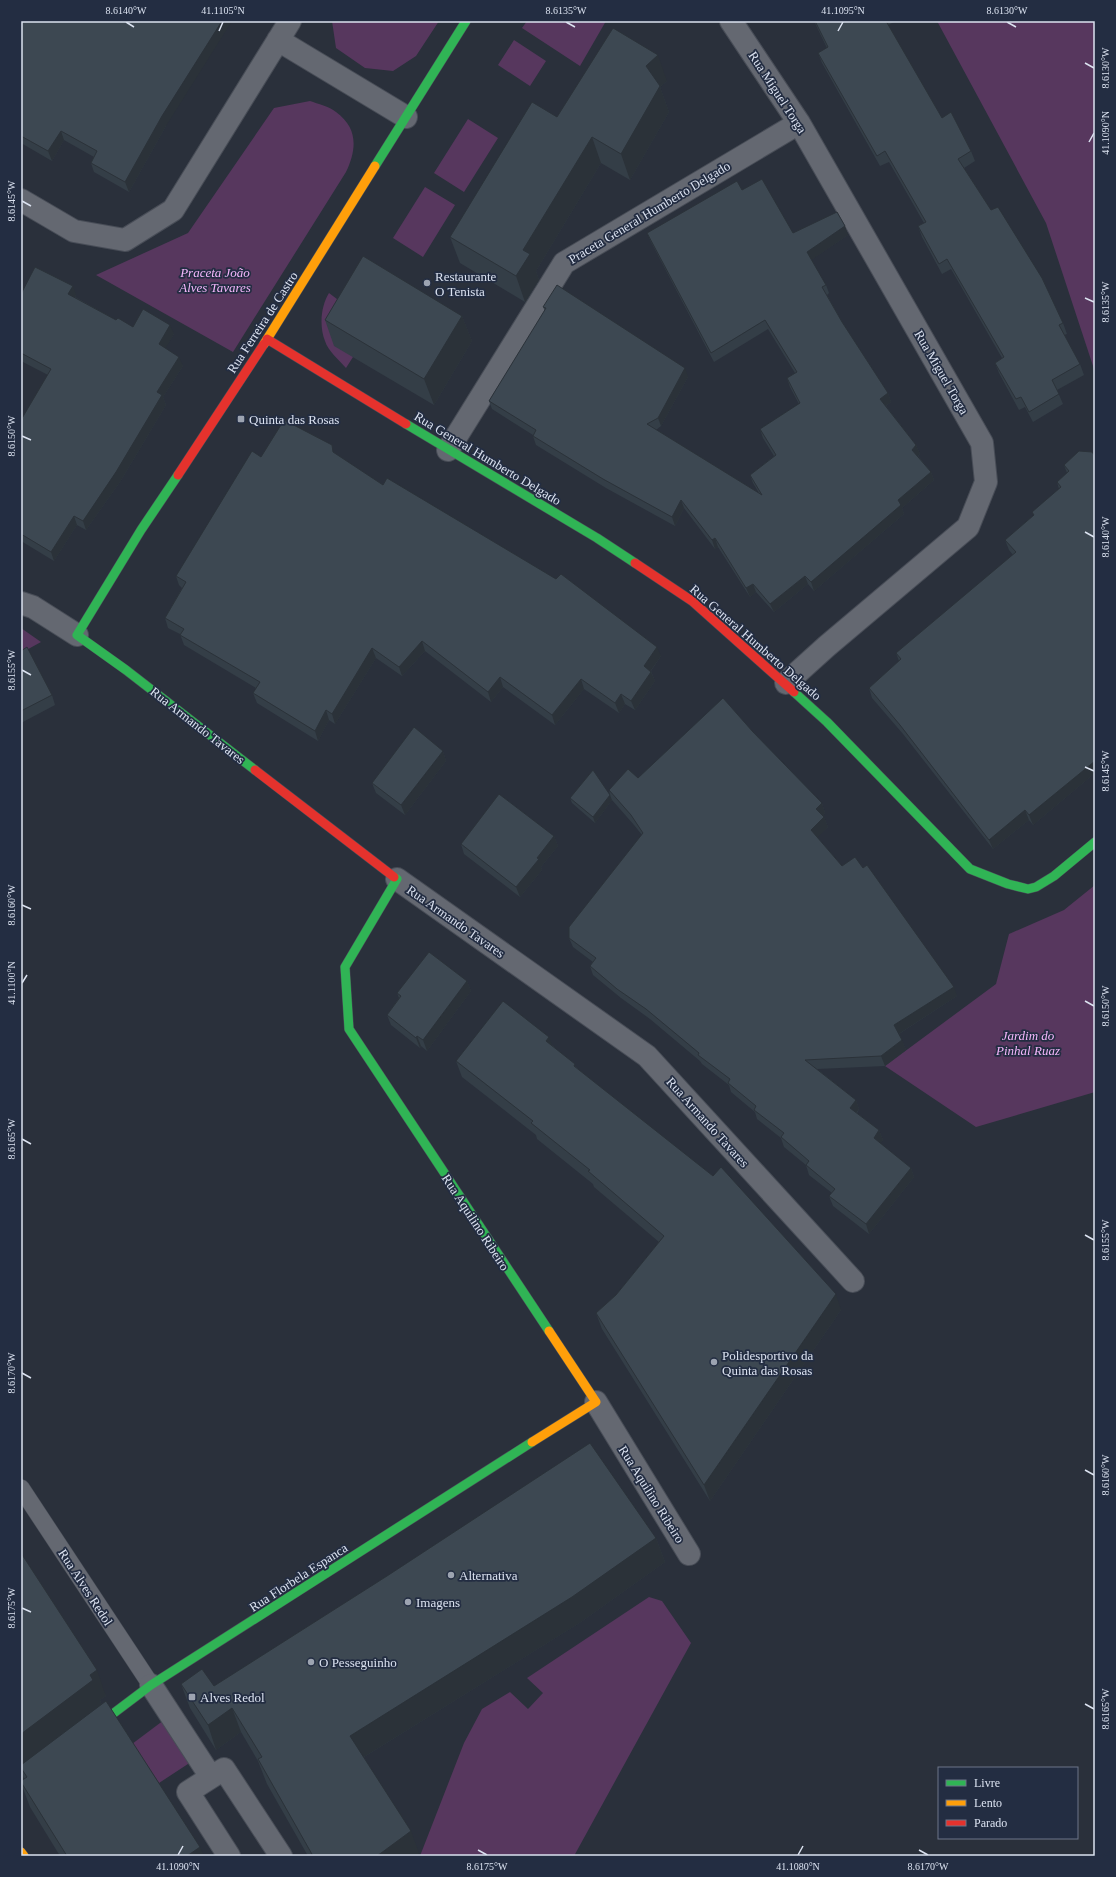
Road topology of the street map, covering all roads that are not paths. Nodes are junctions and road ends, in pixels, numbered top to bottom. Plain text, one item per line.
1 (290, 21) edge
2 (466, 21) edge
3 (731, 21) edge
4 (278, 40) junction
5 (406, 117) junction
6 (799, 123) junction
7 (21, 200) edge
8 (267, 339) junction
9 (448, 450) junction
10 (21, 603) edge
11 (77, 635) junction
12 (786, 683) junction
13 (1095, 842) edge
14 (397, 879) junction
15 (853, 1281) dead end
16 (596, 1402) junction
17 (21, 1488) edge
18 (689, 1554) dead end
19 (151, 1685) junction
20 (83, 1736) edge
21 (211, 1777) junction
22 (21, 1852) edge
23 (24, 1856) edge
24 (229, 1856) edge
25 (281, 1856) edge

1 - 4 street
2 - 5 street, Rua Ferreira de Castro
3 - 6 street, Rua Miguel Torga
4 - 5 street
4 - 7 street
5 - 8 street, Rua Ferreira de Castro
6 - 9 street, Praceta General Humberto Delgado
6 - 12 street, Rua Miguel Torga
8 - 9 street, Rua General Humberto Delgado
8 - 11 street, Rua Ferreira de Castro
9 - 12 street, Rua General Humberto Delgado
10 - 11 street, Rua Armando Tavares
11 - 14 street, Rua Armando Tavares
12 - 13 street, Rua General Humberto Delgado
14 - 15 street, Rua Armando Tavares
14 - 16 street, Rua Aquilino Ribeiro
16 - 18 street, Rua Aquilino Ribeiro
16 - 19 street, Rua Florbela Espanca
17 - 19 lane, Rua Alves Redol
19 - 20 street, Rua Florbela Espanca
19 - 21 street
21 - 24 street
21 - 25 street
22 - 23 street

